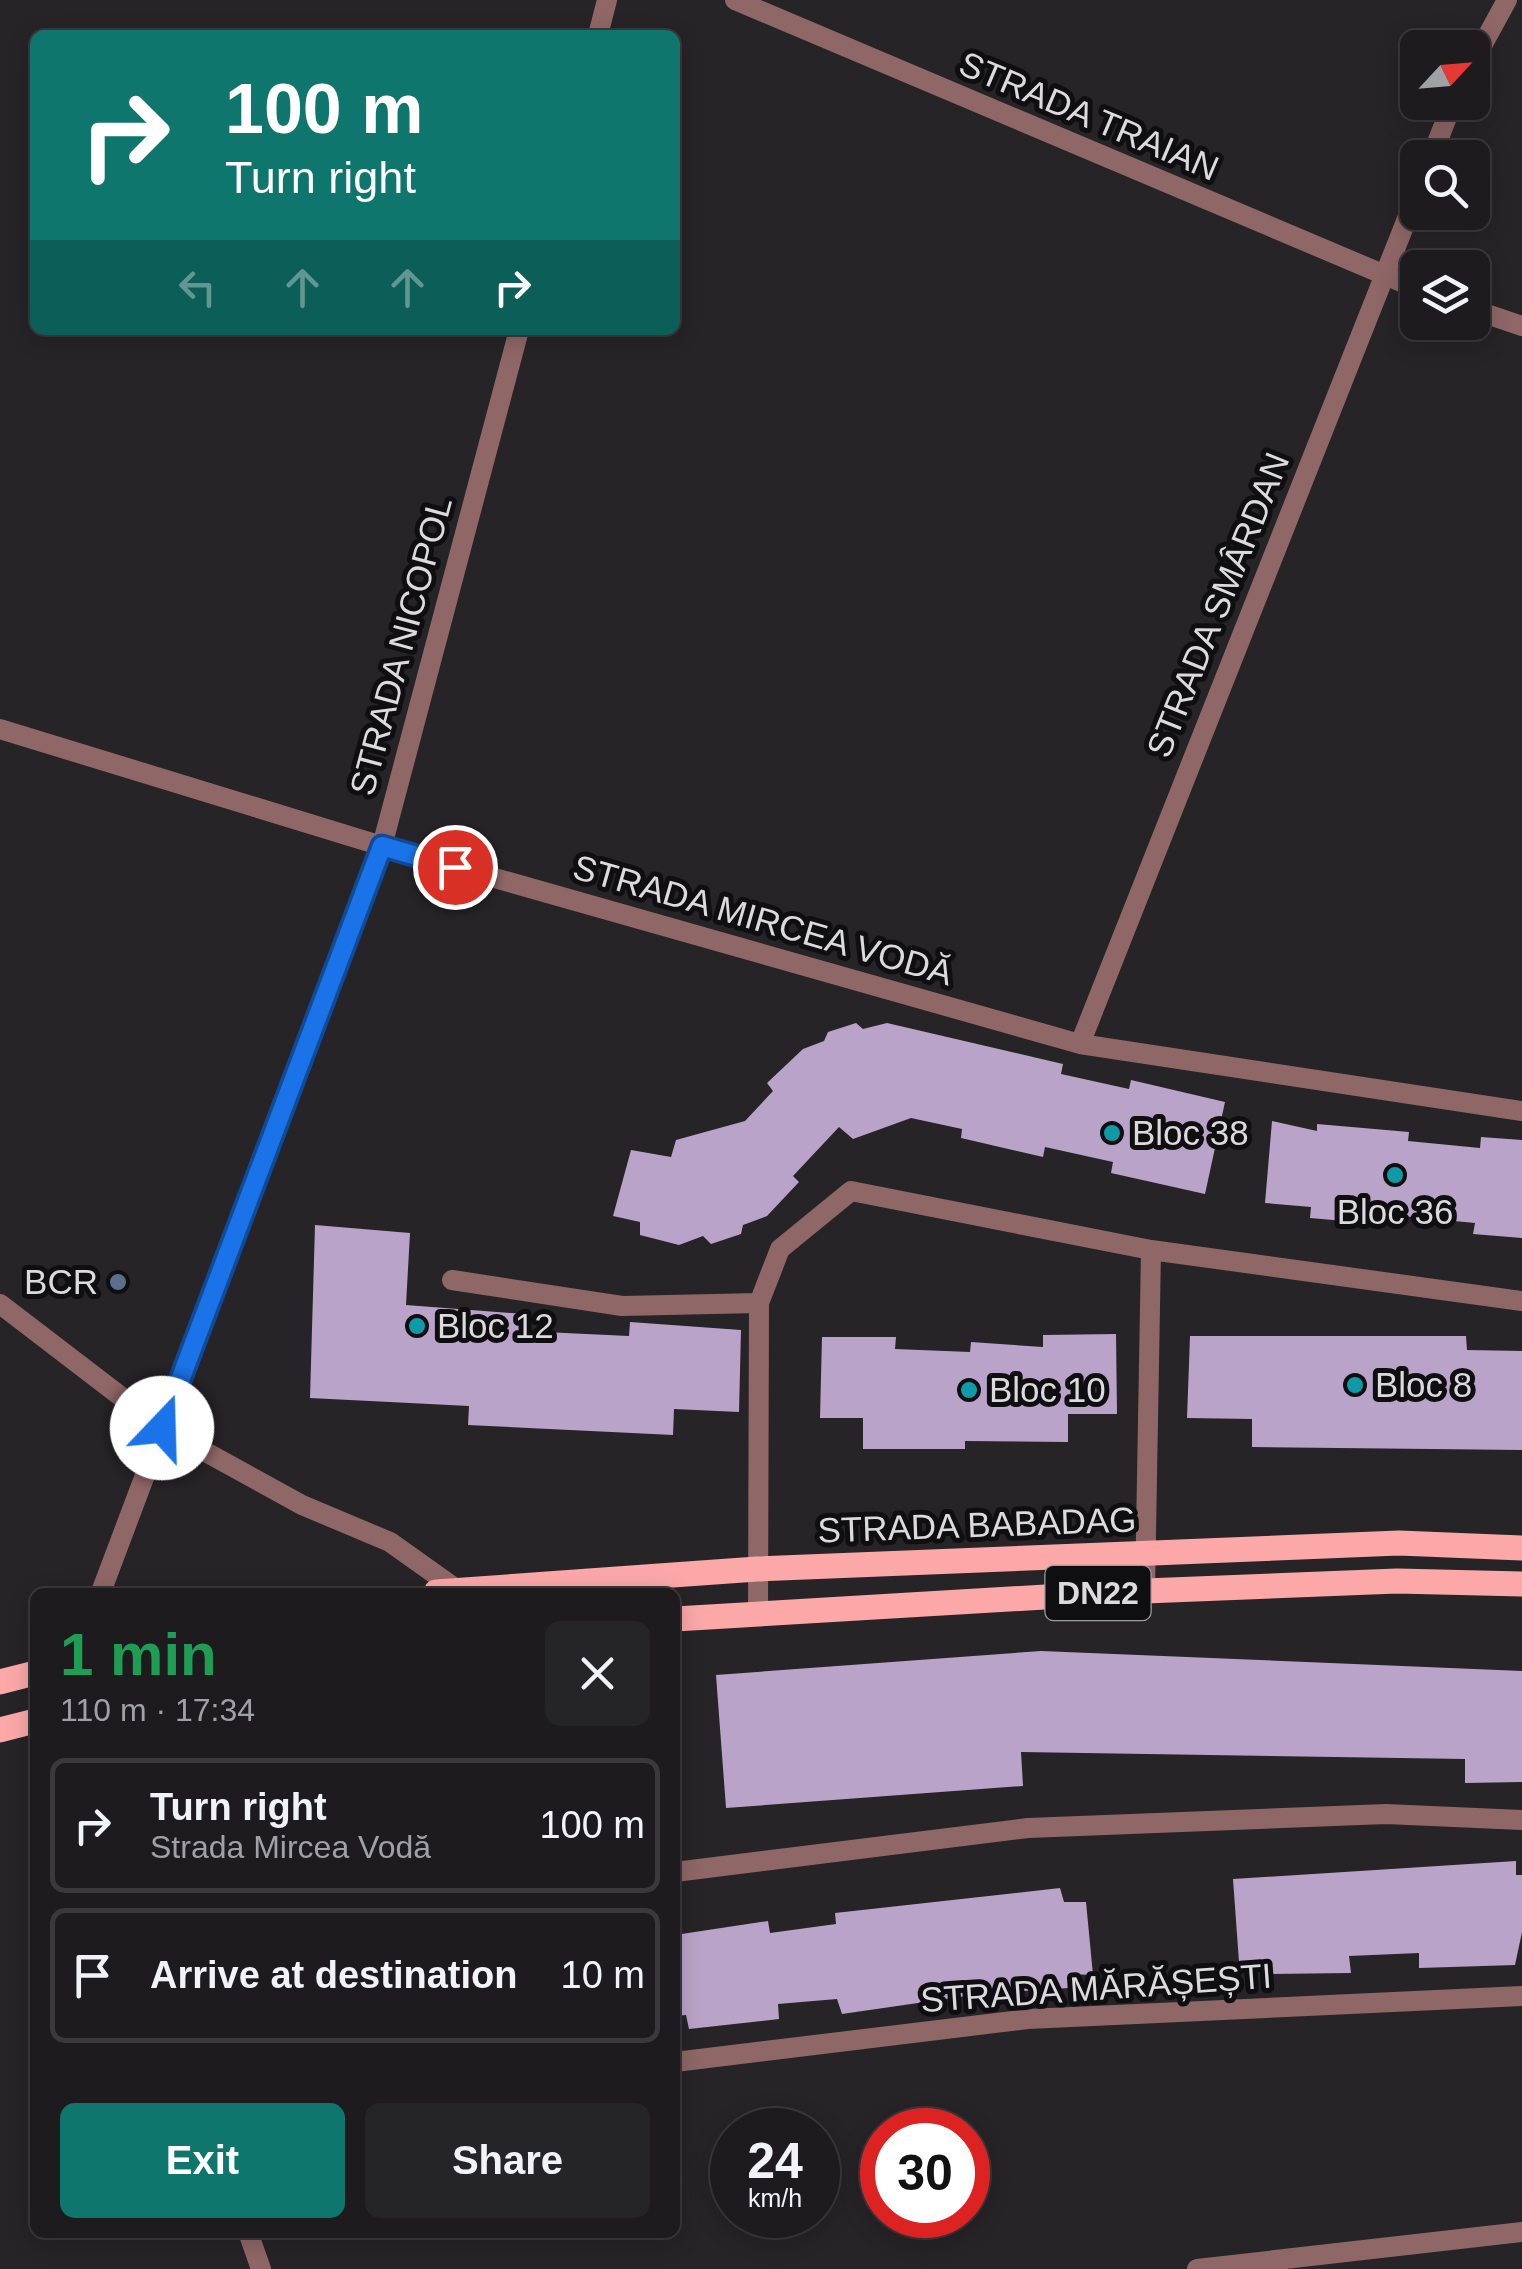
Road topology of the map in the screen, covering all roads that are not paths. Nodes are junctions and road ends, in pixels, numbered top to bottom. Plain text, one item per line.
1 (607, 0) edge
2 (735, 0) edge
3 (1507, 0) edge
4 (599, 30) edge
5 (1490, 31) edge
6 (1402, 230) edge
7 (1383, 276) junction
8 (1400, 282) edge
9 (1490, 314) edge
10 (1522, 326) edge
11 (518, 335) edge
12 (0, 729) edge
13 (382, 846) junction
14 (1080, 1044) junction
15 (1522, 1111) edge
16 (1152, 1250) junction
17 (452, 1280) dead end
18 (1522, 1301) edge
19 (758, 1303) junction
20 (0, 1304) edge
21 (162, 1428) junction
22 (1522, 1548) edge
23 (1145, 1553) junction
24 (757, 1569) junction
25 (1522, 1584) edge
26 (102, 1588) edge
27 (443, 1588) edge
28 (488, 1588) edge
29 (1146, 1591) junction
30 (758, 1612) junction
31 (680, 1619) edge
32 (30, 1674) edge
33 (0, 1682) edge
34 (30, 1722) edge
35 (0, 1730) edge
36 (1522, 1820) edge
37 (680, 1871) edge
38 (1522, 1996) edge
39 (680, 2061) edge
40 (1522, 2232) edge
41 (250, 2238) edge
42 (261, 2269) edge
43 (1196, 2269) edge

1 - 4 street
2 - 7 street, STRADA TRAIAN
3 - 5 street
6 - 7 street, STRADA SMÂRDAN
7 - 8 street, STRADA TRAIAN
7 - 14 street, STRADA SMÂRDAN
9 - 10 street
11 - 13 street, STRADA NICOPOL
12 - 13 street, STRADA MIRCEA VODĂ
13 - 14 street, STRADA MIRCEA VODĂ
13 - 21 street, STRADA NICOPOL
14 - 15 street, STRADA MIRCEA VODĂ
16 - 18 street
16 - 19 street
16 - 23 street
17 - 19 street
19 - 24 street
20 - 21 street
21 - 26 street, STRADA NICOPOL
21 - 27 street
22 - 23 main road, STRADA BABADAG
23 - 24 main road, STRADA BABADAG
23 - 29 street
24 - 28 main road, STRADA BABADAG
24 - 30 street
25 - 29 main road, STRADA BABADAG / DN22
29 - 30 main road, STRADA BABADAG / DN22
30 - 31 main road, STRADA BABADAG / DN22
32 - 33 main road
34 - 35 main road
36 - 37 street
38 - 39 street, STRADA MĂRĂȘEȘTI
40 - 43 street
41 - 42 street

